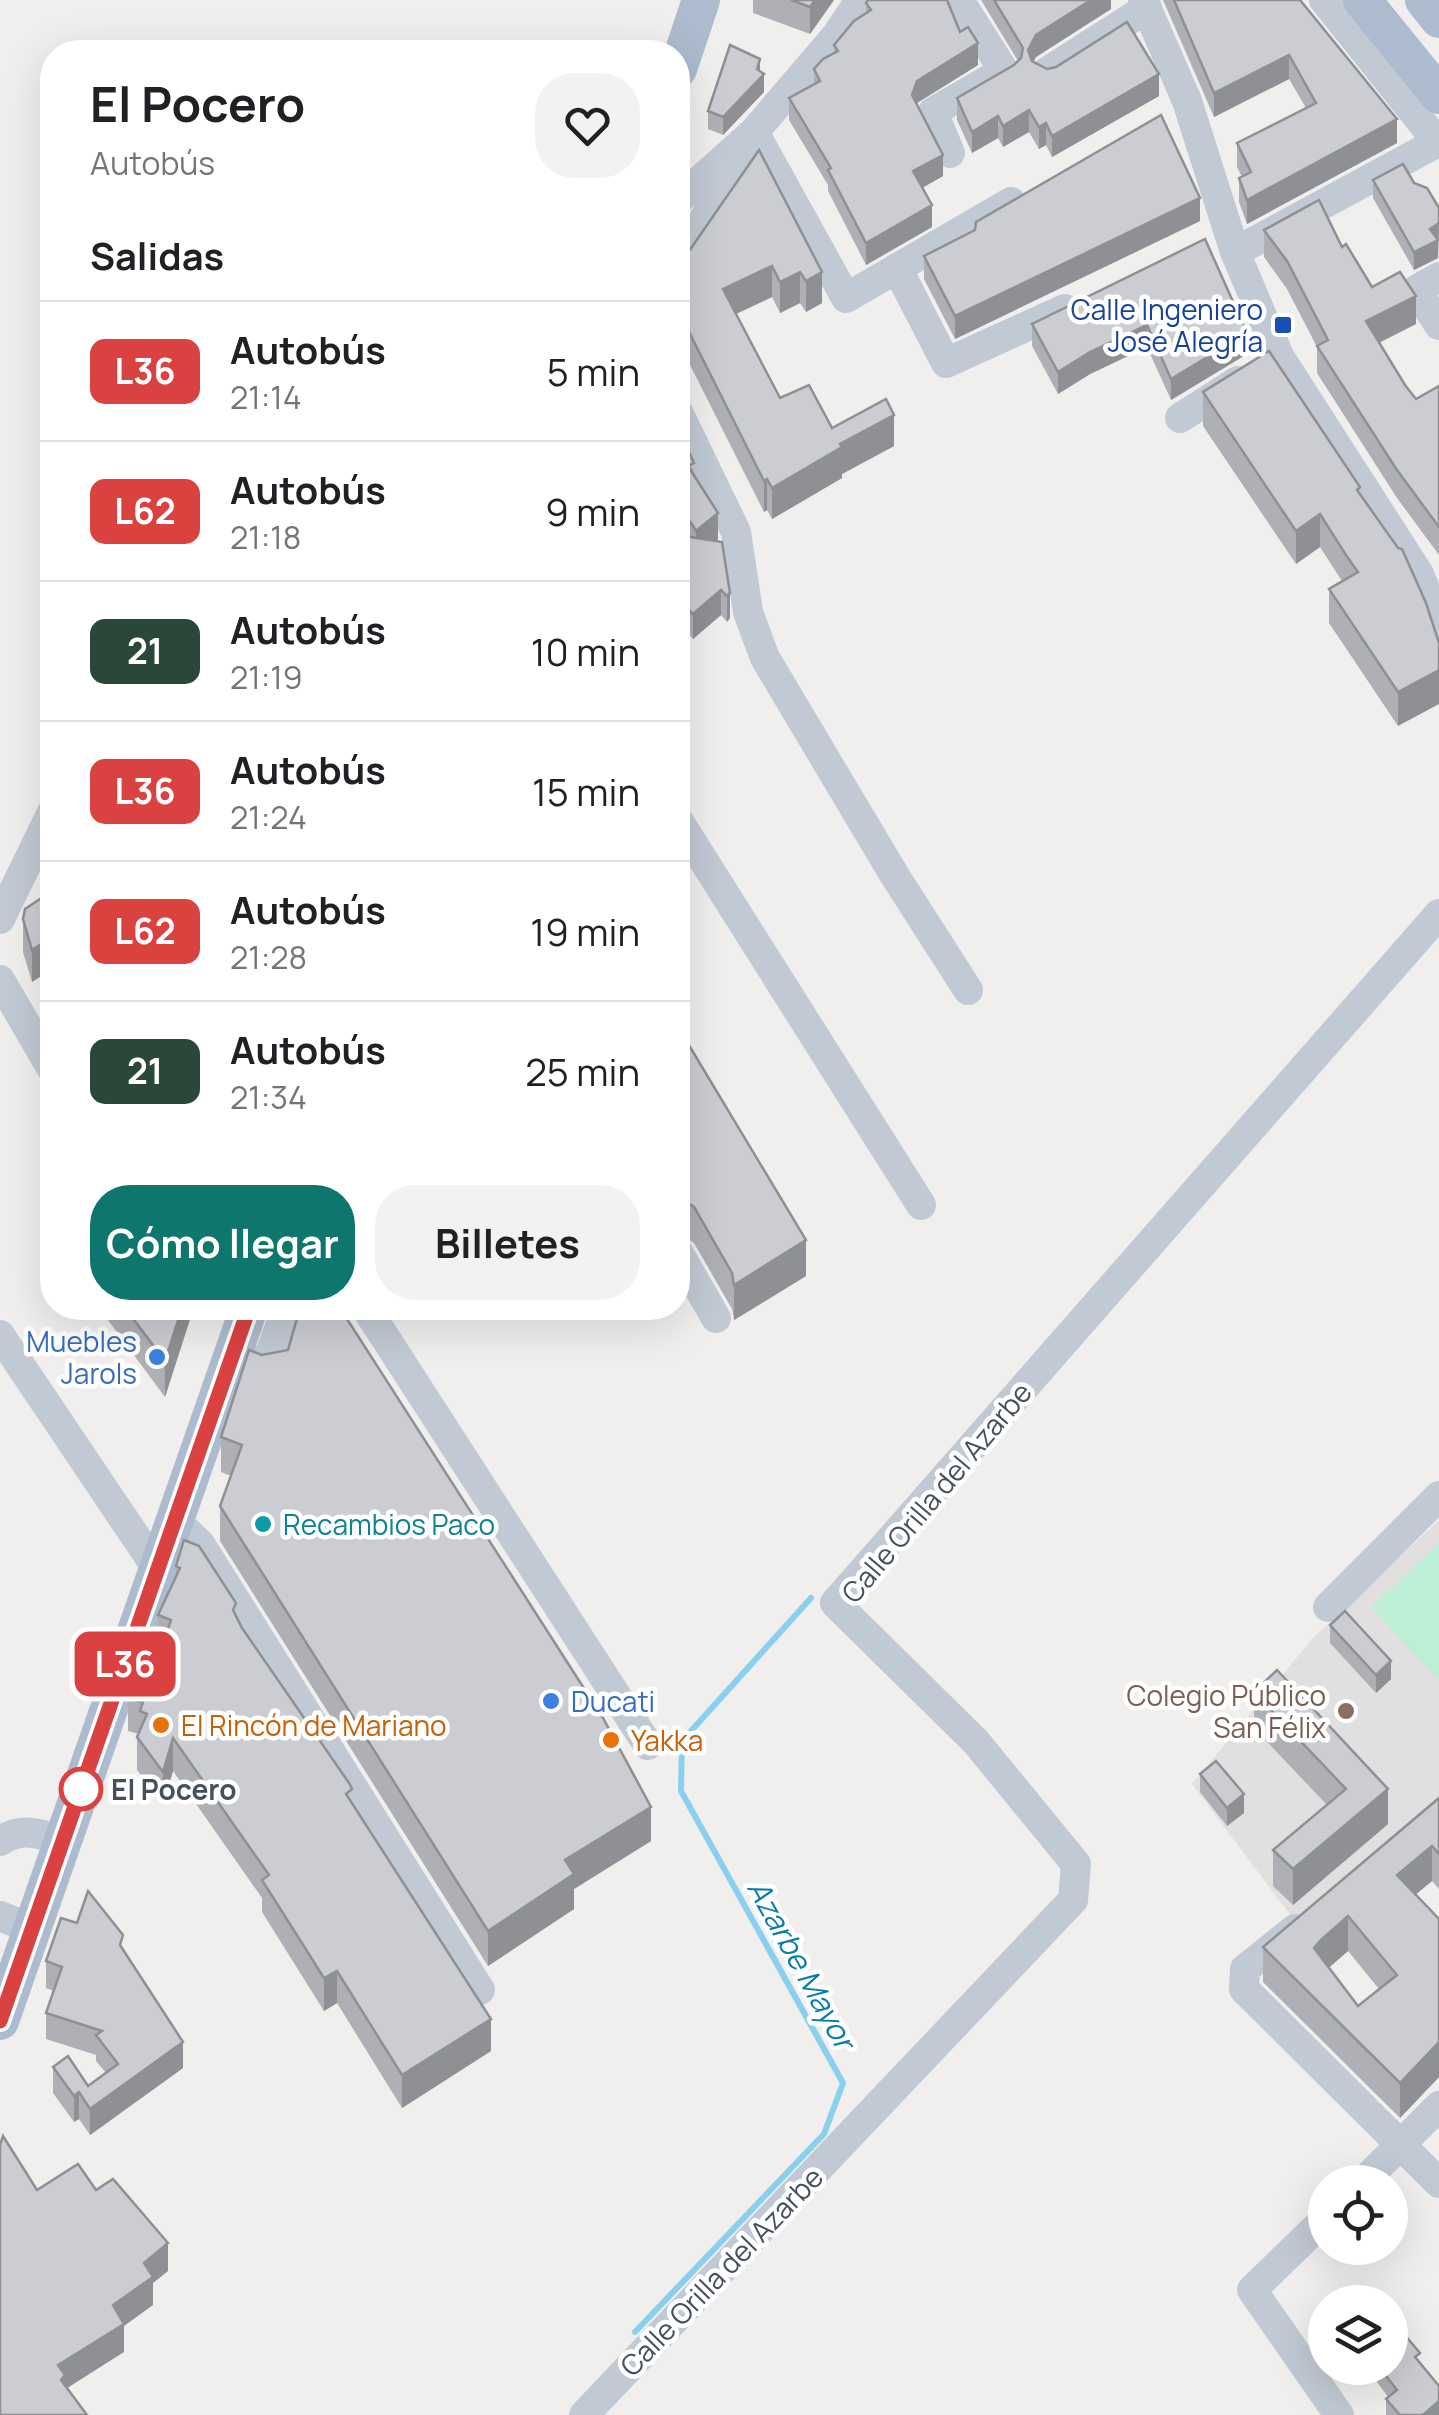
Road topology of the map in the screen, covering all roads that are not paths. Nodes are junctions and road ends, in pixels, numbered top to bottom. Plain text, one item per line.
1 (702, 0) edge
2 (860, 0) edge
3 (959, 0) edge
4 (1324, 0) edge
5 (1362, 0) edge
6 (1424, 0) edge
7 (1145, 4) edge
8 (1439, 18) edge
9 (688, 40) edge
10 (1048, 72) edge
11 (1439, 94) edge
12 (1188, 101) junction
13 (1153, 121) edge
14 (754, 132) junction
15 (1439, 143) edge
16 (950, 152) dead end
17 (690, 189) edge
18 (1034, 190) edge
19 (1232, 240) junction
20 (690, 244) edge
21 (1194, 245) edge
22 (897, 268) junction
23 (1439, 276) edge
24 (1089, 297) edge
25 (1439, 325) edge
26 (1279, 356) junction
27 (1180, 418) dead end
28 (690, 437) edge
29 (1439, 624) edge
30 (40, 837) edge
31 (690, 839) edge
32 (1439, 914) edge
33 (0, 919) edge
34 (0, 980) edge
35 (968, 990) dead end
36 (40, 1048) edge
37 (921, 1204) dead end
38 (690, 1273) edge
39 (716, 1318) dead end
40 (245, 1320) edge
41 (282, 1320) edge
42 (374, 1320) edge
43 (0, 1336) edge
44 (229, 1366) junction
45 (1439, 1496) edge
46 (175, 1520) junction
47 (158, 1570) junction
48 (1328, 1607) dead end
49 (648, 1746) dead end
50 (2, 1835) edge
51 (63, 1841) junction
52 (1312, 1914) edge
53 (16, 1922) edge
54 (480, 1990) dead end
55 (0, 2022) edge
56 (1439, 2106) edge
57 (1402, 2144) junction
58 (1380, 2165) edge
59 (1439, 2183) edge
60 (1308, 2236) edge
61 (584, 2415) edge
62 (1339, 2415) edge

1 - 9 main road
2 - 14 street
3 - 16 street
4 - 15 street
5 - 11 main road
6 - 8 main road
7 - 10 street
7 - 12 street
12 - 13 street
12 - 19 street
14 - 17 street
14 - 20 street
14 - 22 street
15 - 19 street
18 - 22 street
19 - 21 street
19 - 26 street
22 - 24 street
23 - 25 street
26 - 27 street
26 - 29 street
28 - 35 street
30 - 33 street
31 - 37 street
32 - 61 street, Calle Orilla del Azarbe
34 - 36 street
38 - 39 street
40 - 44 main road
41 - 44 street
42 - 49 street
43 - 47 street
44 - 46 main road
45 - 48 street
46 - 47 main road
46 - 54 street
47 - 51 main road
50 - 51 street
51 - 53 main road
52 - 57 street
53 - 55 main road
56 - 57 street
57 - 58 street
57 - 59 street
60 - 62 street

